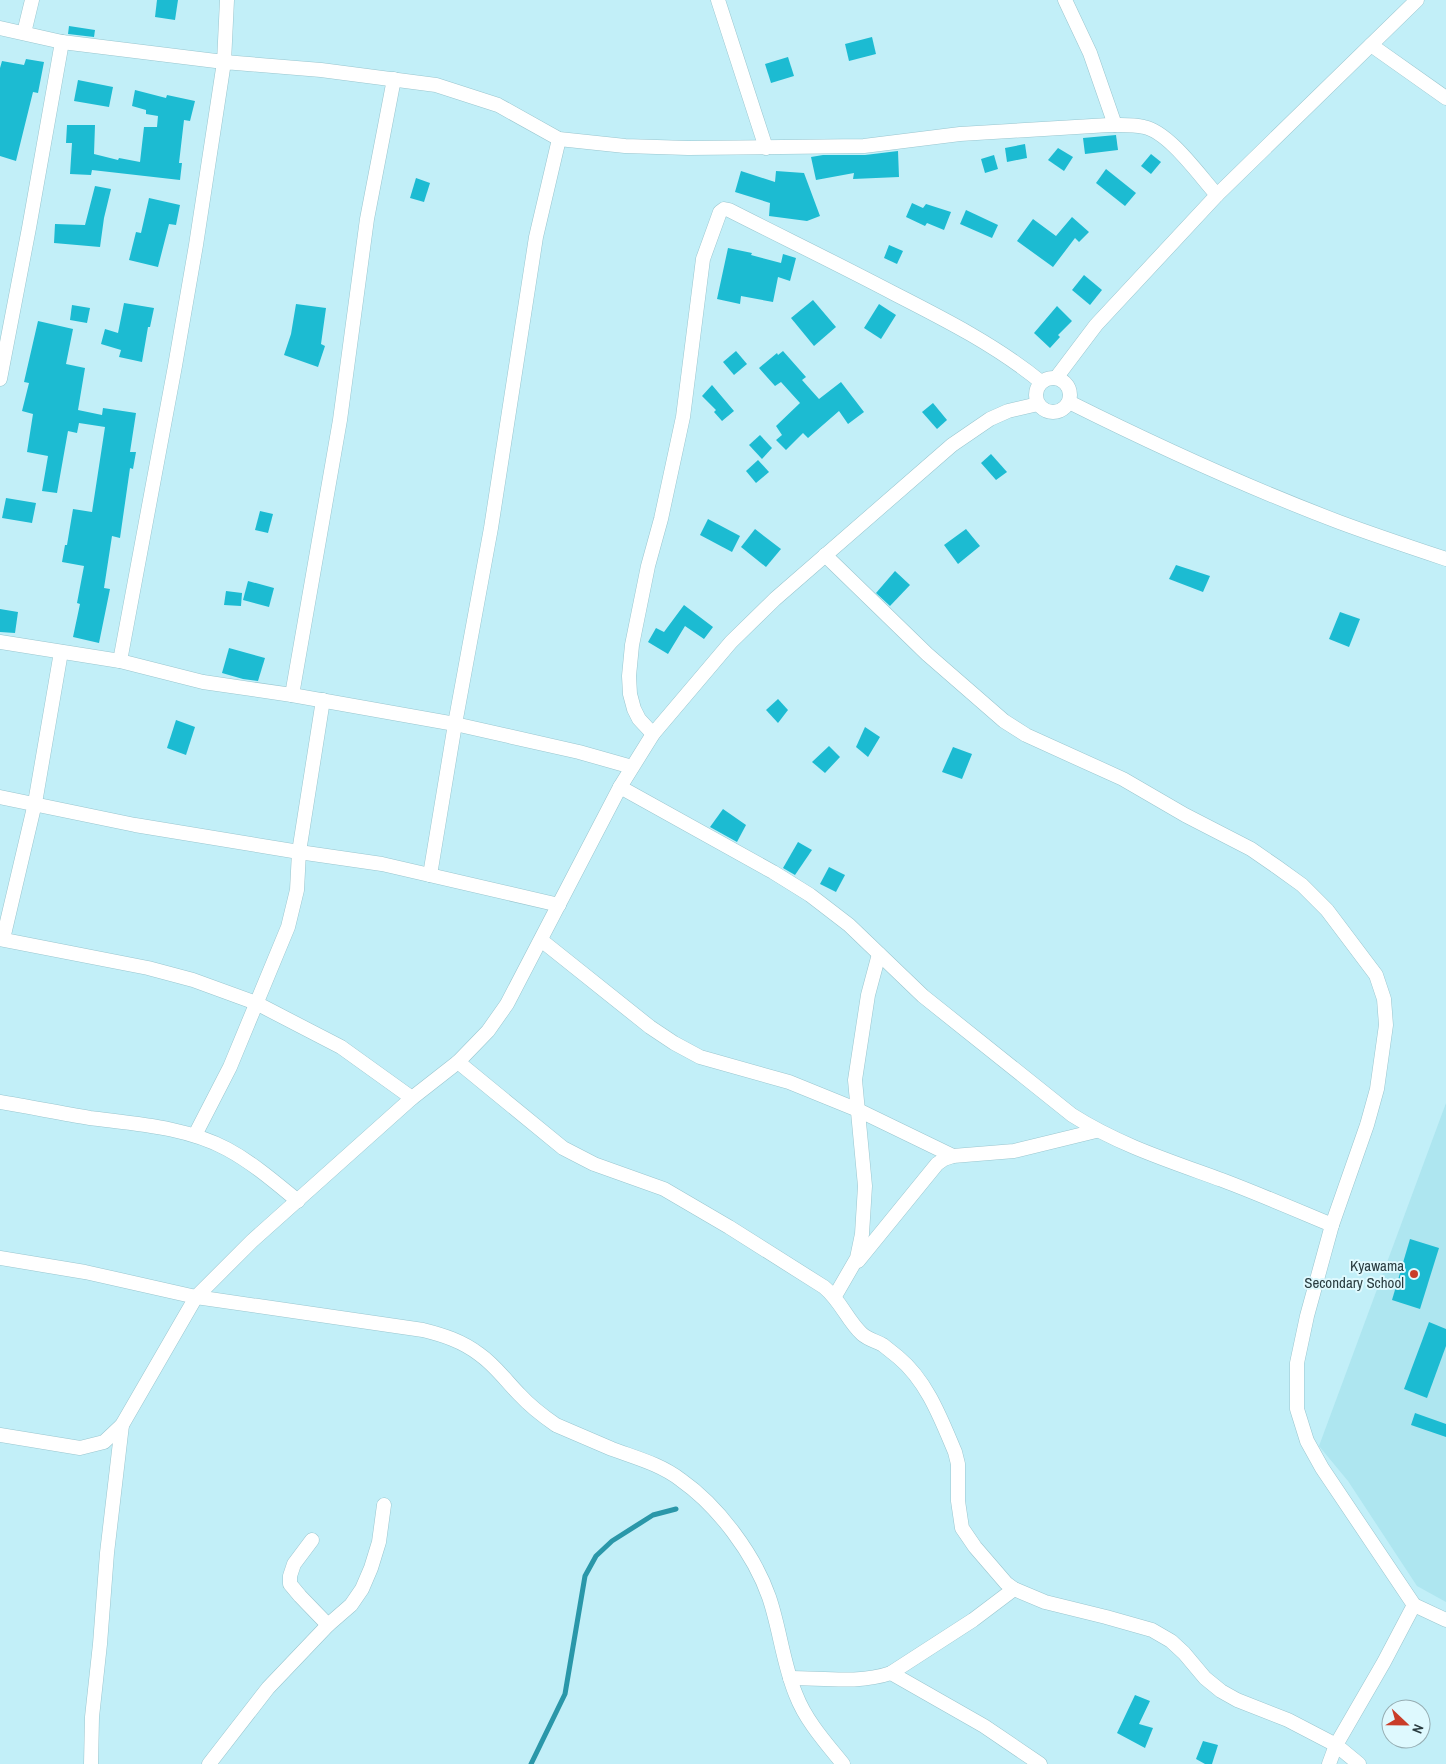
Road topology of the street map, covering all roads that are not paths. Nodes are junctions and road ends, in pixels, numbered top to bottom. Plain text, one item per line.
1 (32, 0) edge
2 (227, 0) edge
3 (718, 0) edge
4 (1065, 0) edge
5 (1417, 0) edge
6 (0, 28) edge
7 (24, 33) junction
8 (62, 42) junction
9 (1371, 45) junction
10 (224, 62) junction
11 (394, 79) junction
12 (1446, 98) edge
13 (1115, 125) junction
14 (559, 139) junction
15 (766, 148) junction
16 (1217, 195) junction
17 (1056, 378) junction
18 (0, 379) edge
19 (1042, 382) junction
20 (1069, 402) junction
21 (1038, 404) junction
22 (825, 556) junction
23 (1446, 560) edge
24 (0, 642) edge
25 (61, 652) junction
26 (120, 662) junction
27 (292, 695) junction
28 (323, 700) junction
29 (455, 724) junction
30 (652, 734) junction
31 (632, 768) junction
32 (620, 786) junction
33 (0, 797) edge
34 (35, 803) junction
35 (299, 852) junction
36 (430, 875) junction
37 (559, 905) junction
38 (2, 939) edge
39 (541, 940) junction
40 (880, 954) junction
41 (256, 1003) junction
42 (458, 1062) junction
43 (412, 1098) junction
44 (0, 1102) edge
45 (858, 1110) junction
46 (1096, 1131) junction
47 (195, 1135) junction
48 (953, 1156) junction
49 (298, 1201) junction
50 (1332, 1224) junction
51 (0, 1258) edge
52 (852, 1270) junction
53 (835, 1296) junction
54 (196, 1297) junction
55 (122, 1425) junction
56 (0, 1435) edge
57 (384, 1504) dead end
58 (312, 1540) dead end
59 (1014, 1589) junction
60 (1414, 1605) junction
61 (1446, 1620) edge
62 (328, 1625) junction
63 (891, 1673) junction
64 (790, 1678) junction
65 (1336, 1745) junction
66 (841, 1763) edge
67 (91, 1764) edge
68 (208, 1764) edge
69 (1040, 1764) edge
70 (1329, 1764) edge
71 (1359, 1764) edge

1 - 7 street
2 - 10 street
3 - 15 street
4 - 13 street
5 - 9 street
6 - 7 street
7 - 8 street
8 - 10 street
8 - 18 street
9 - 12 street
9 - 16 street
10 - 11 street
10 - 26 street
11 - 14 street
11 - 27 street
13 - 15 street
13 - 16 street
14 - 15 street
14 - 29 street
16 - 17 street
17 - 19 street
17 - 20 street
19 - 21 street
19 - 30 street
20 - 21 street
20 - 23 street
21 - 22 street
22 - 30 street
22 - 50 street
24 - 25 street
25 - 26 street
25 - 34 street
26 - 27 street
27 - 28 street
28 - 29 street
28 - 35 street
29 - 31 street
29 - 36 street
30 - 31 street
31 - 32 street
32 - 37 street
32 - 40 street
33 - 34 street
34 - 35 street
34 - 38 street
35 - 36 street
35 - 41 street
36 - 37 street
37 - 39 street
38 - 41 street
39 - 42 street
39 - 45 street
40 - 45 street
40 - 46 street
41 - 43 street
41 - 47 street
42 - 43 street
42 - 53 street
43 - 49 street
44 - 47 street
45 - 48 street
45 - 52 street
46 - 48 street
46 - 50 street
47 - 49 street
48 - 52 street
49 - 54 street
50 - 60 street
51 - 54 street
52 - 53 street
53 - 59 street
54 - 55 street
54 - 64 street
55 - 56 street
55 - 67 street
57 - 62 street
58 - 62 street
59 - 63 street
59 - 65 street
60 - 61 street
60 - 65 street
62 - 68 street
63 - 64 street
63 - 69 street
64 - 66 street
65 - 70 street
65 - 71 street

